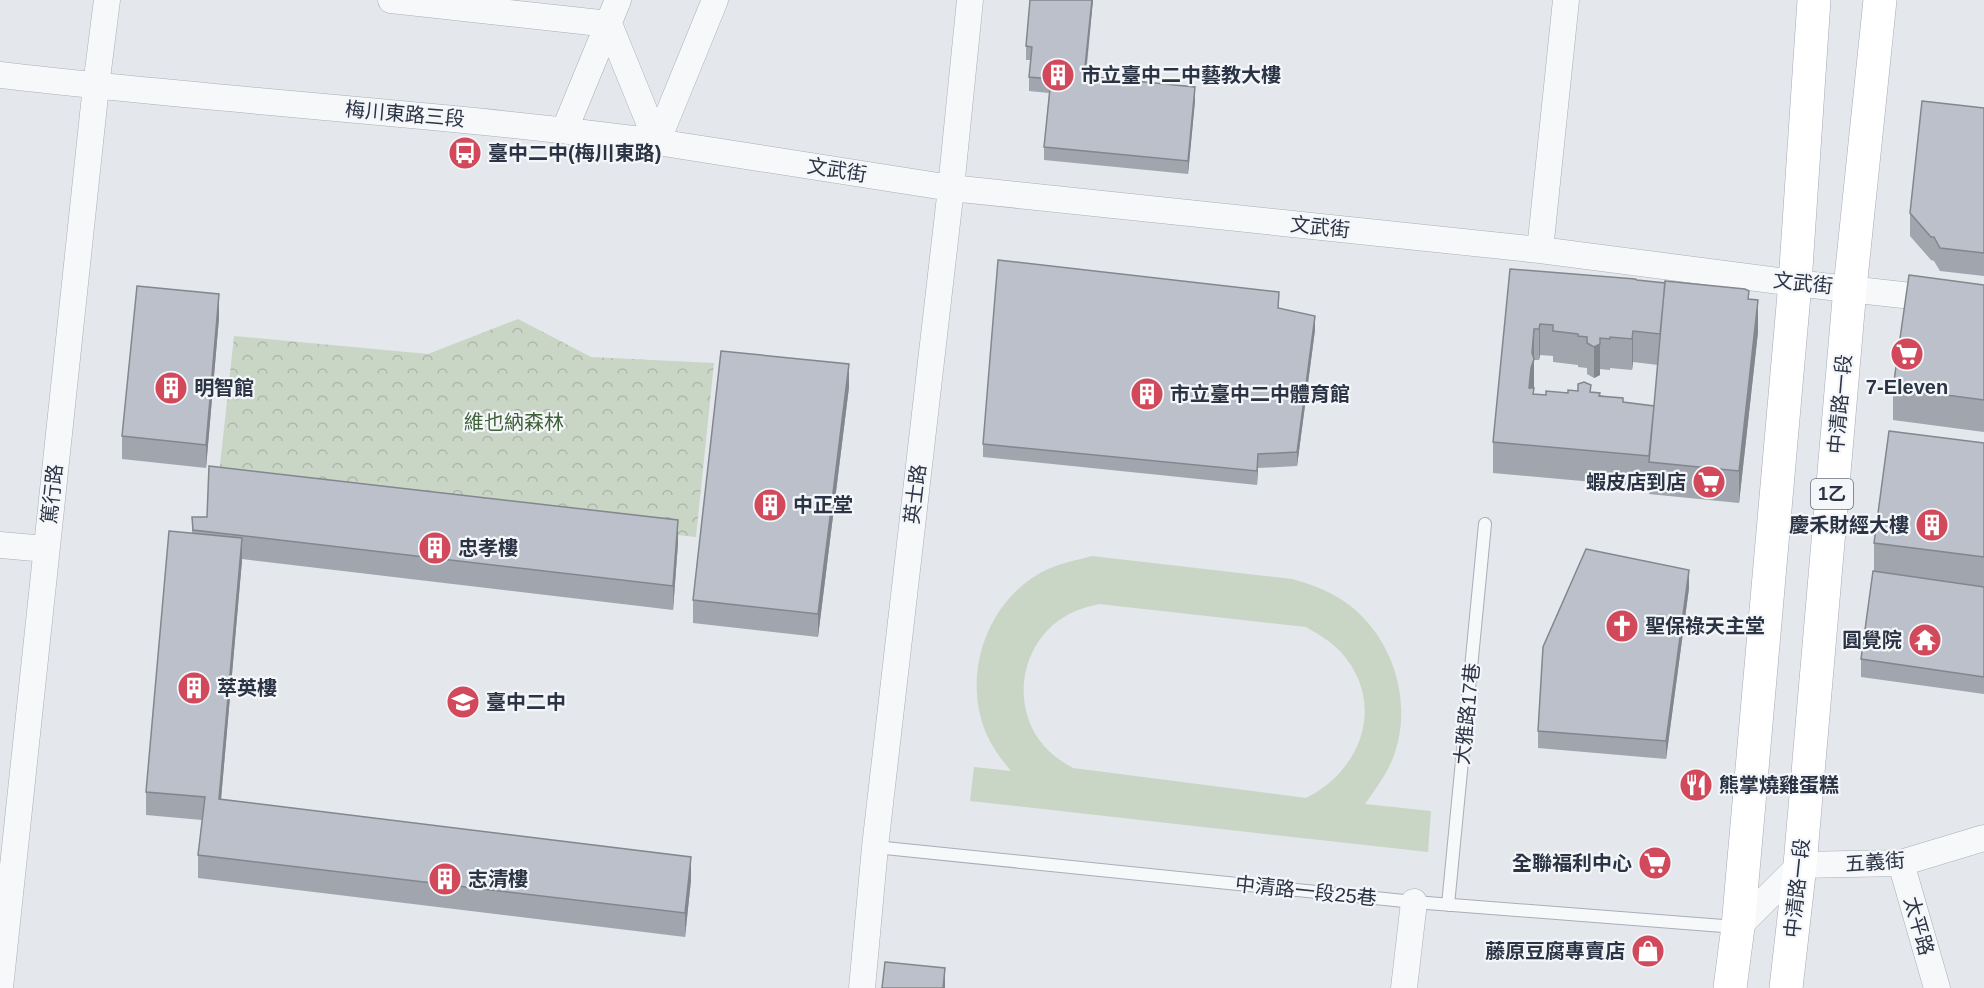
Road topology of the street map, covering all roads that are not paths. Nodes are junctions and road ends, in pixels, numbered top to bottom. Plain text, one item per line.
1 (107, 0) edge
2 (391, 0) edge
3 (618, 0) edge
4 (715, 0) edge
5 (969, 0) edge
6 (1566, 0) edge
7 (1814, 0) edge
8 (1880, 0) edge
9 (609, 24) junction
10 (0, 75) edge
11 (96, 86) junction
12 (565, 129) junction
13 (657, 142) junction
14 (951, 188) junction
15 (1539, 250) junction
16 (1795, 283) junction
17 (1850, 288) junction
18 (1984, 304) edge
19 (1485, 524) dead end
20 (0, 545) edge
21 (46, 549) junction
22 (1984, 838) edge
23 (875, 847) junction
24 (1901, 863) junction
25 (1800, 865) junction
26 (1414, 902) junction
27 (1448, 905) junction
28 (1738, 927) junction
29 (0, 988) edge
30 (862, 988) edge
31 (1404, 988) edge
32 (1730, 988) edge
33 (1786, 988) edge
34 (1937, 988) edge

1 - 11 street, 篤行路
2 - 9 street
3 - 9 street
4 - 13 street
5 - 14 street, 英士路
6 - 15 street
7 - 16 main road
8 - 17 main road, 中清路一段 / 1乙
9 - 12 street
9 - 13 street
10 - 11 street, 梅川東路三段
11 - 12 street, 梅川東路三段
11 - 21 street, 篤行路
12 - 13 street, 梅川東路三段
13 - 14 street, 文武街
14 - 15 street, 文武街
14 - 23 street, 英士路
15 - 16 street, 文武街
16 - 17 street, 文武街
16 - 28 main road
17 - 18 street, 文武街
17 - 25 main road, 中清路一段 / 1乙
19 - 27 lane, 大雅路17巷
20 - 21 street
21 - 29 street, 篤行路
22 - 24 street, 五義街
23 - 26 lane, 中清路一段25巷
23 - 30 street, 英士路
24 - 25 street, 五義街
24 - 34 street, 太平路
25 - 28 street
25 - 33 main road, 中清路一段 / 1乙
26 - 27 lane, 中清路一段25巷
26 - 31 street
27 - 28 lane, 中清路一段25巷
28 - 32 main road

